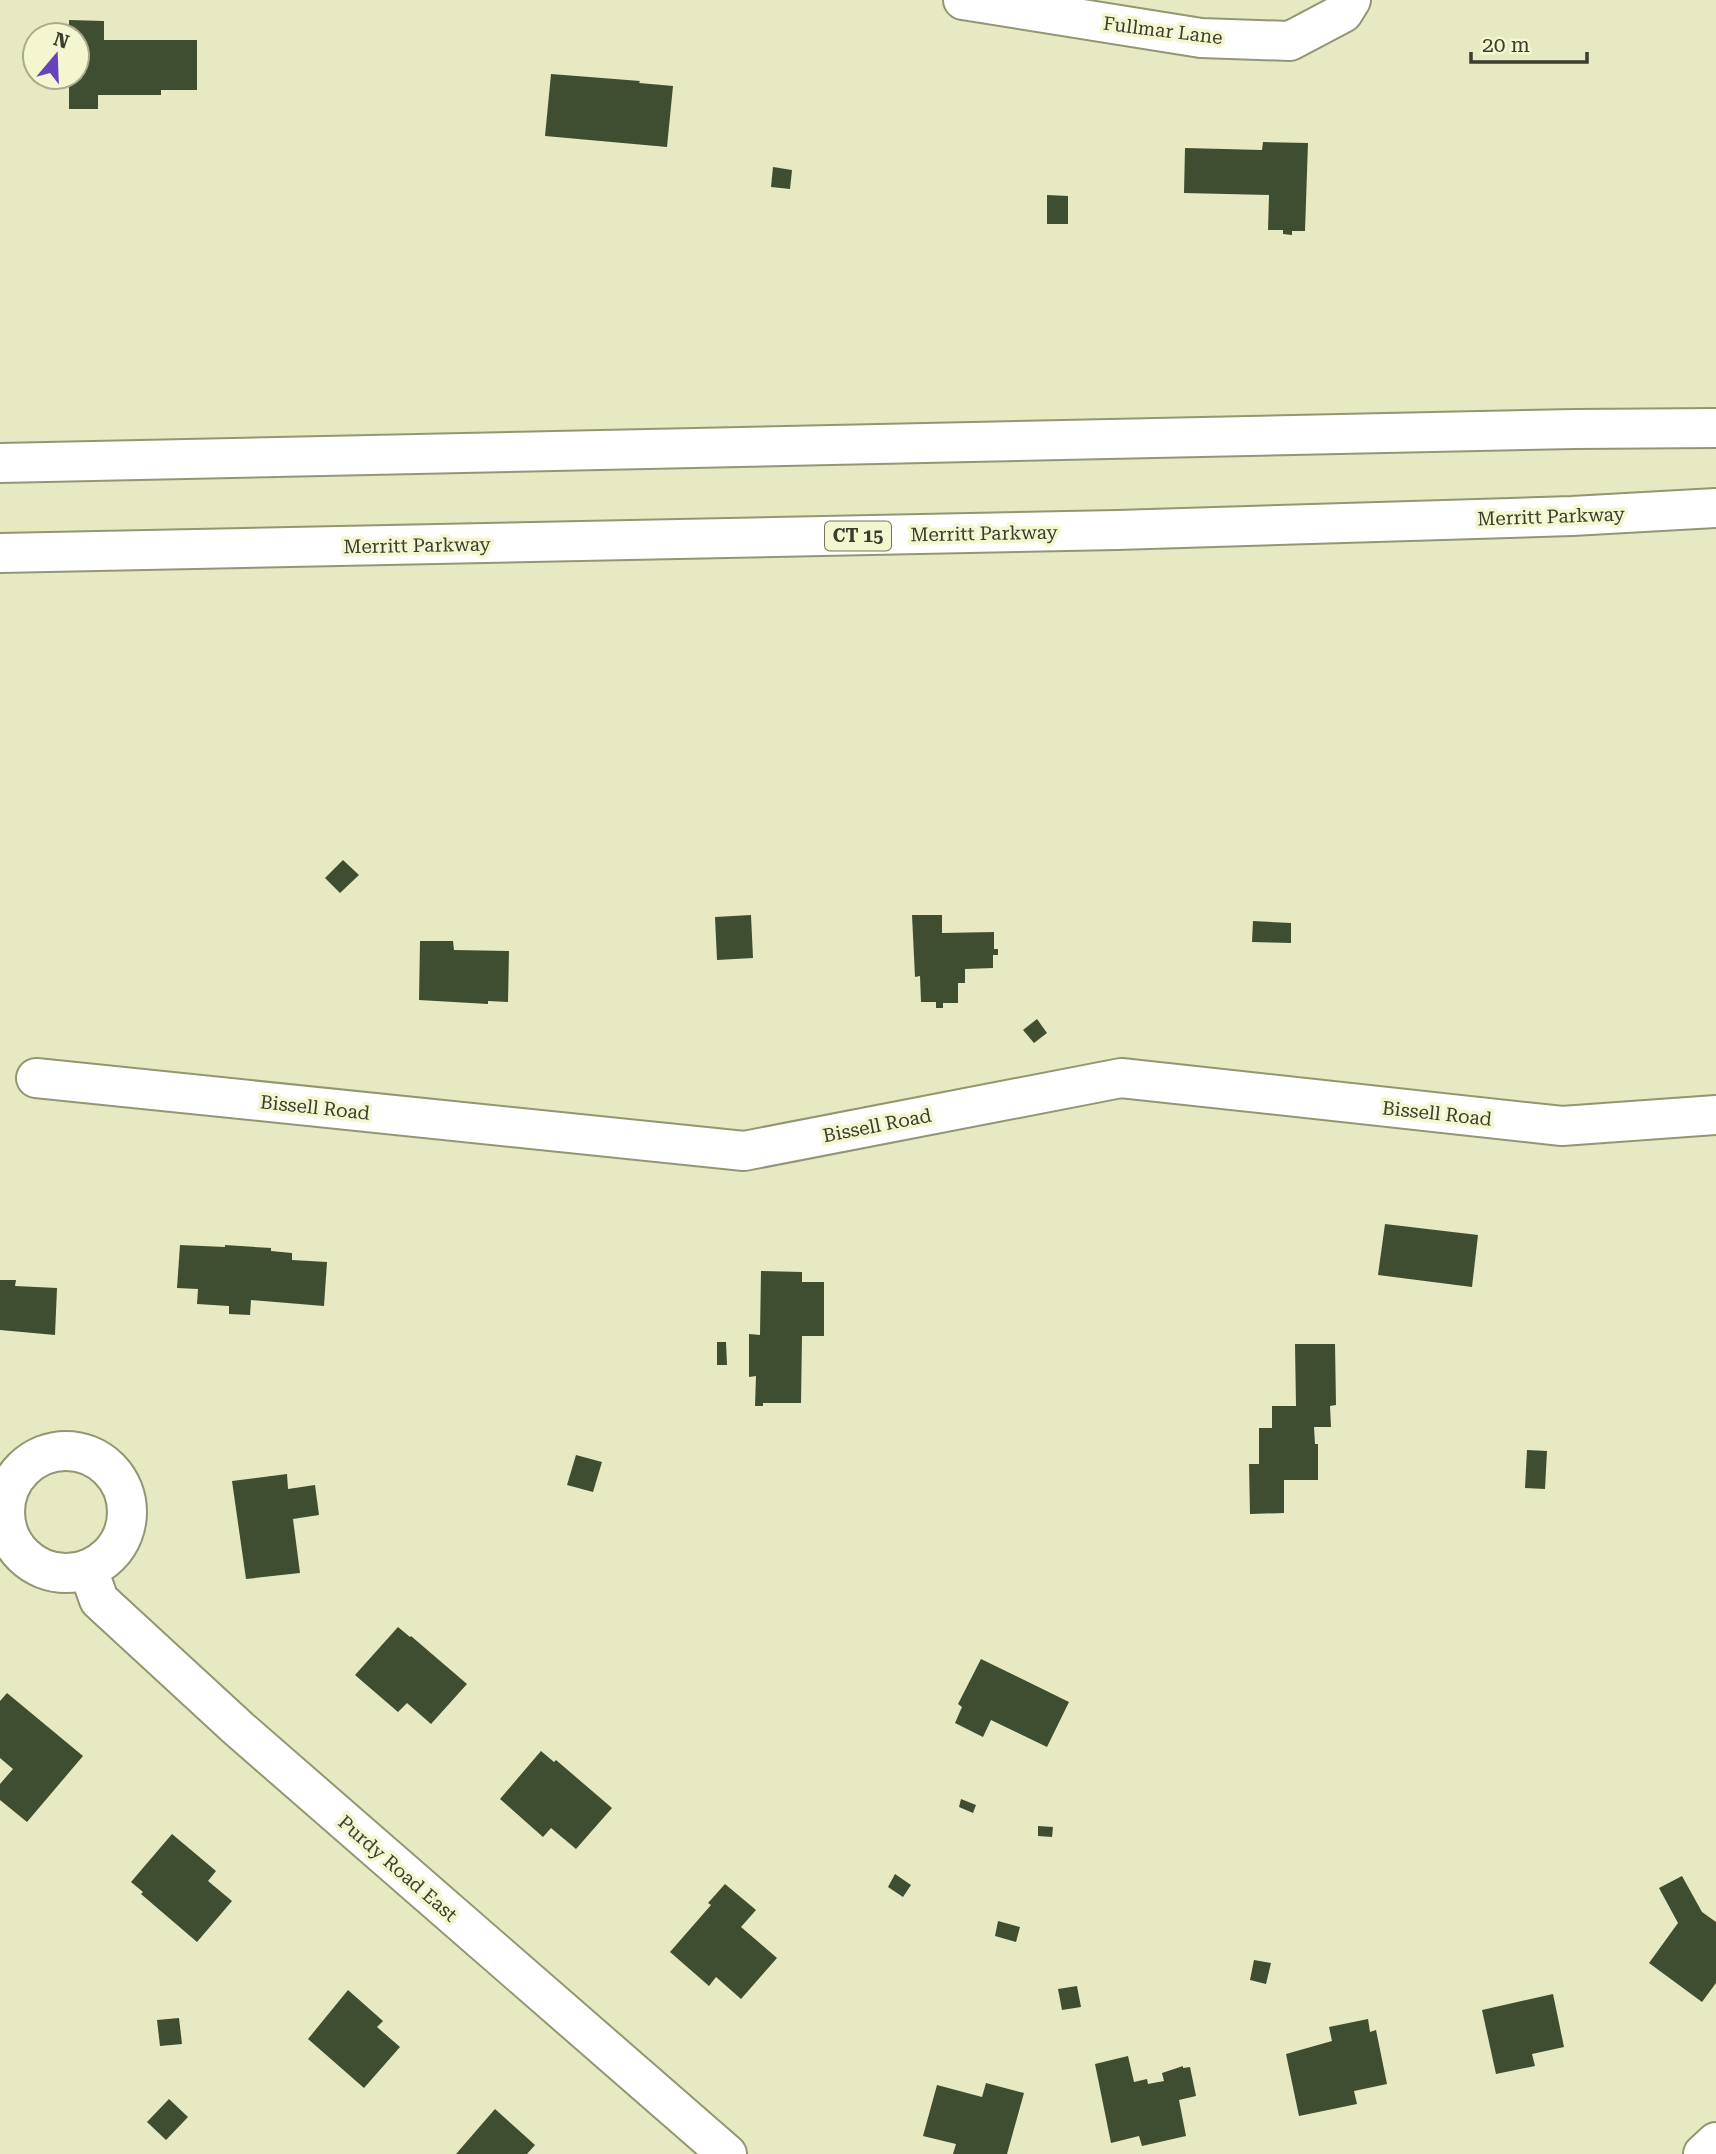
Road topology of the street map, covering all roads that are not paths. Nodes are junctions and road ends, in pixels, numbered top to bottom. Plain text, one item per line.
1 (963, 0) edge
2 (1351, 0) edge
3 (1716, 428) edge
4 (0, 463) edge
5 (1716, 508) edge
6 (0, 553) edge
7 (36, 1077) dead end
8 (1716, 1115) edge
9 (88, 1569) dead end
10 (1716, 2142) edge
11 (727, 2154) edge
12 (1703, 2154) edge

1 - 2 main road, Fullmar Lane
3 - 4 main road
5 - 6 main road, Merritt Parkway / CT 15
7 - 8 main road, Bissell Road
9 - 11 main road, Purdy Road East
10 - 12 main road

